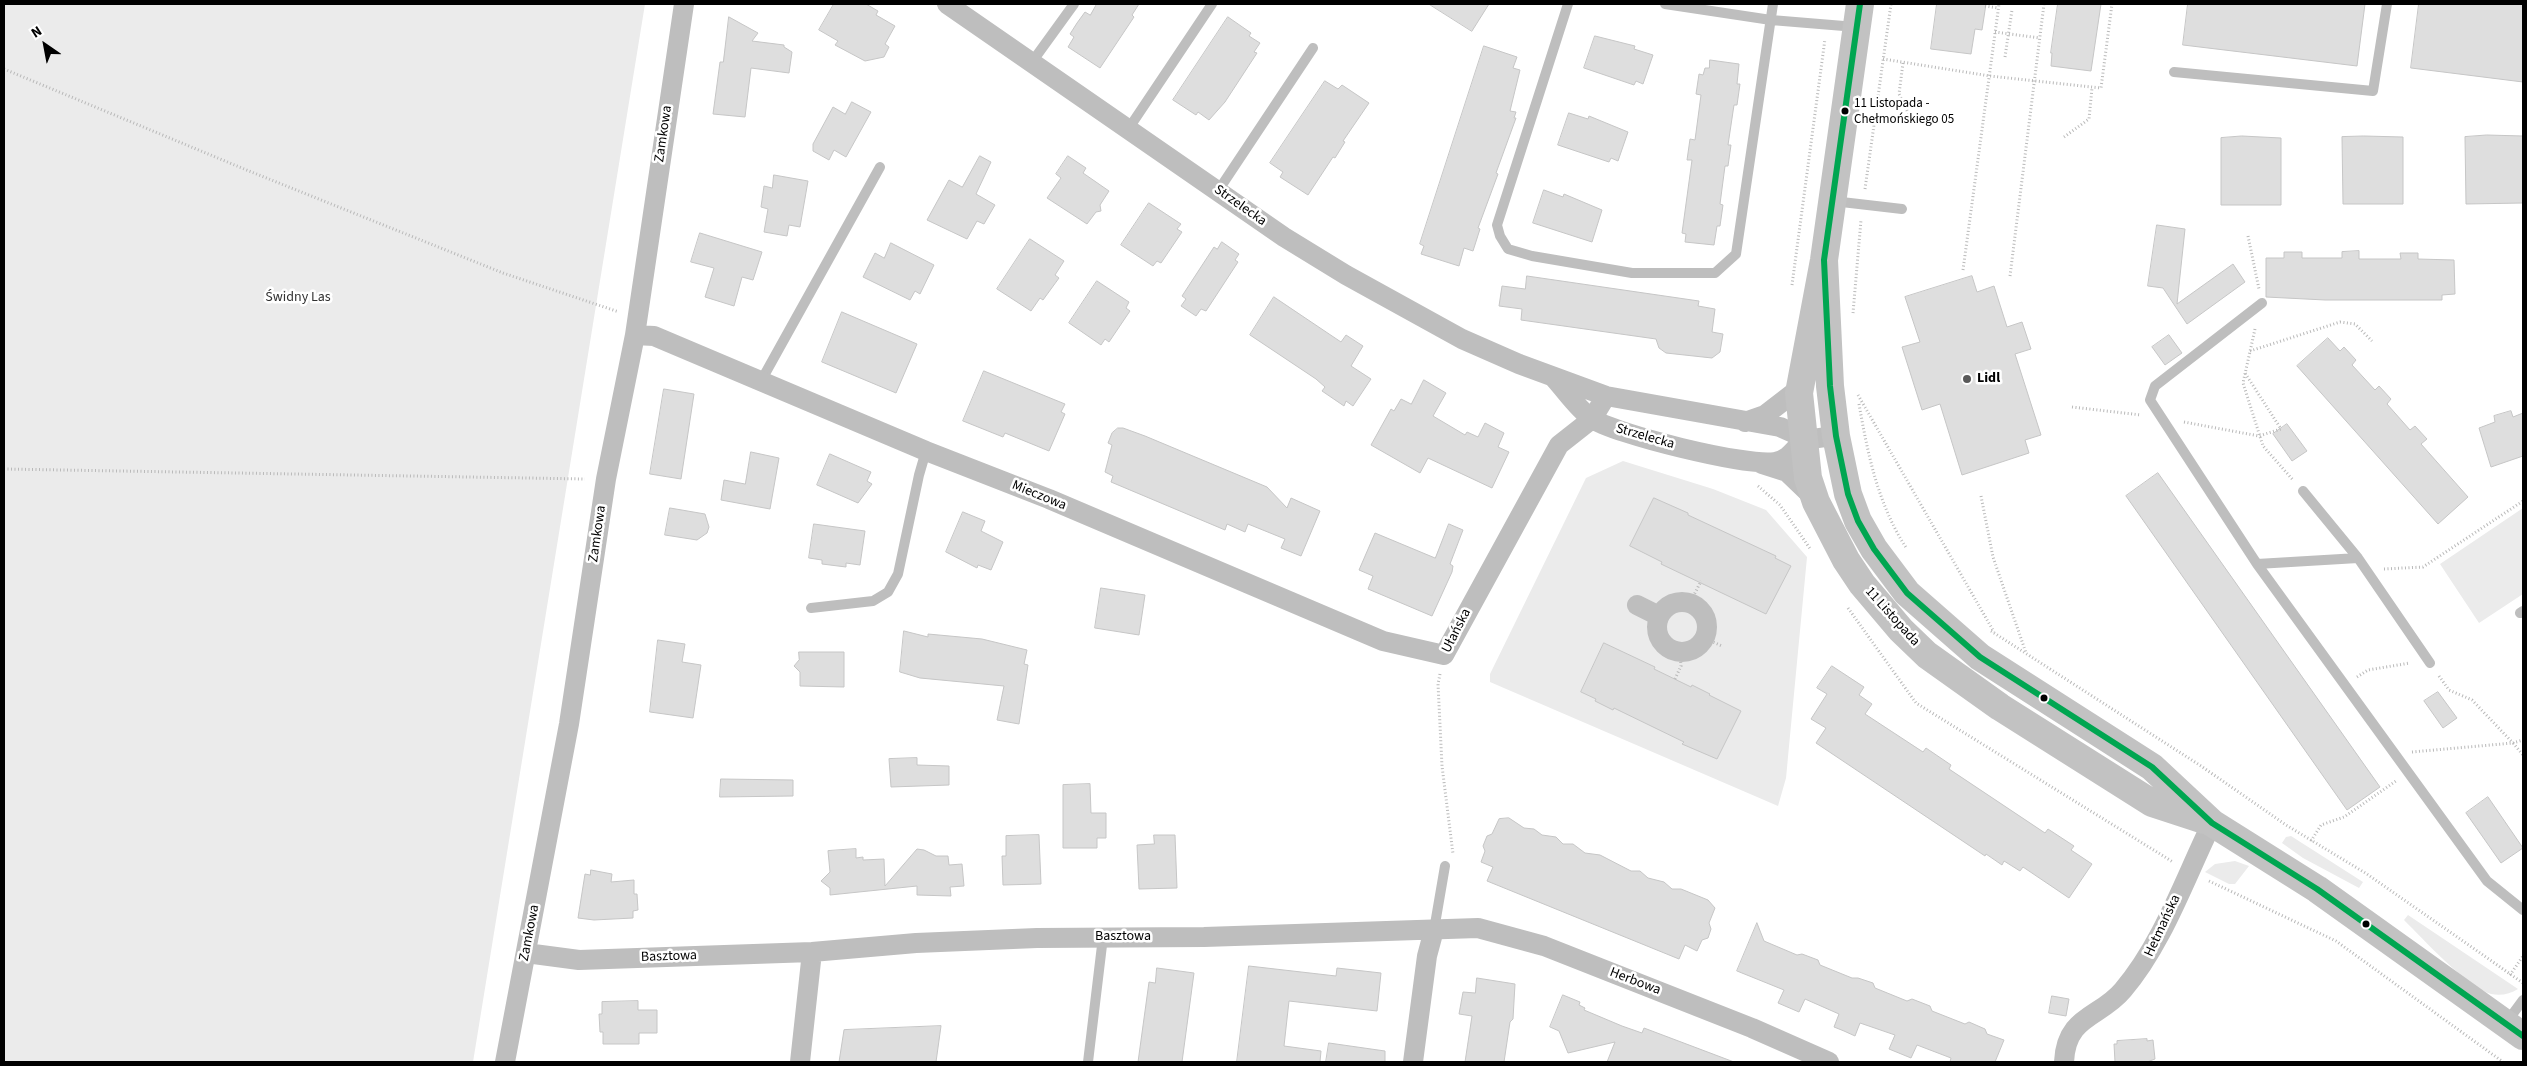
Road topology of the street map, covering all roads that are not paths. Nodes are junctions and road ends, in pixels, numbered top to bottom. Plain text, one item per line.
1 (684, 4) edge
2 (947, 4) edge
3 (1074, 4) edge
4 (1212, 4) edge
5 (1568, 4) edge
6 (1665, 4) edge
7 (1773, 4) edge
8 (2387, 4) edge
9 (1858, 16) edge
10 (1771, 20) junction
11 (1313, 48) dead end
12 (1032, 62) junction
13 (2174, 72) dead end
14 (1128, 128) junction
15 (880, 167) dead end
16 (1218, 191) junction
17 (1831, 201) junction
18 (1902, 209) dead end
19 (1824, 260) junction
20 (2262, 303) road end
21 (636, 326) junction
22 (1552, 375) junction
23 (761, 381) junction
24 (1800, 388) junction
25 (1606, 396) junction
26 (1592, 419) junction
27 (1744, 422) junction
28 (1836, 436) junction
29 (1804, 441) junction
30 (926, 452) junction
31 (1758, 463) junction
32 (2303, 491) road end
33 (1816, 502) junction
34 (2358, 558) junction
35 (2257, 564) junction
36 (1637, 605) dead end
37 (811, 608) dead end
38 (1659, 616) junction
39 (1444, 655) joint
40 (2429, 661) road end
41 (2212, 823) junction
42 (1450, 864) road end
43 (2523, 910) edge
44 (1434, 930) junction
45 (1103, 937) junction
46 (526, 952) junction
47 (812, 952) junction
48 (2523, 1000) edge
49 (2515, 1030) edge
50 (505, 1062) edge
51 (800, 1062) edge
52 (1088, 1062) edge
53 (1413, 1062) edge
54 (1829, 1062) edge
55 (2064, 1062) edge

1 - 21 street, Zamkowa
2 - 12 street, Strzelecka
3 - 12 lane
4 - 14 lane
5 - 10 lane
6 - 10 lane
7 - 10 lane
8 - 13 lane
9 - 10 lane
9 - 17 street, 11 Listopada
11 - 16 lane
12 - 14 street, Strzelecka
14 - 16 street, Strzelecka
15 - 23 lane
16 - 22 street, Strzelecka
17 - 18 lane
17 - 19 street, 11 Listopada
19 - 24 street, 11 Listopada
19 - 28 street, 11 Listopada
20 - 35 lane
21 - 23 street, Mieczowa
21 - 46 street, Zamkowa
22 - 25 street, Strzelecka
22 - 26 street, Strzelecka
23 - 30 street, Mieczowa
24 - 27 street
24 - 29 street, 11 Listopada
25 - 26 street, Ułańska
25 - 27 street, Strzelecka
26 - 31 street, Strzelecka
26 - 39 street, Ułańska
27 - 29 street, Strzelecka
28 - 29 street
28 - 41 street, 11 Listopada
29 - 31 street, Strzelecka
29 - 33 street, 11 Listopada
30 - 37 lane
30 - 39 street, Mieczowa
31 - 33 street, Strzelecka
32 - 34 lane
33 - 41 street, 11 Listopada
34 - 35 lane
34 - 40 lane
35 - 43 lane
36 - 38 street
38 - 38 street
41 - 49 street, 11 Listopada
41 - 55 street, Hetmańska
42 - 44 lane
44 - 45 street, Basztowa
44 - 53 street
44 - 54 street, Herbowa
45 - 47 street, Basztowa
45 - 52 lane
46 - 47 street, Basztowa
46 - 50 street, Zamkowa
47 - 51 street
48 - 49 lane

